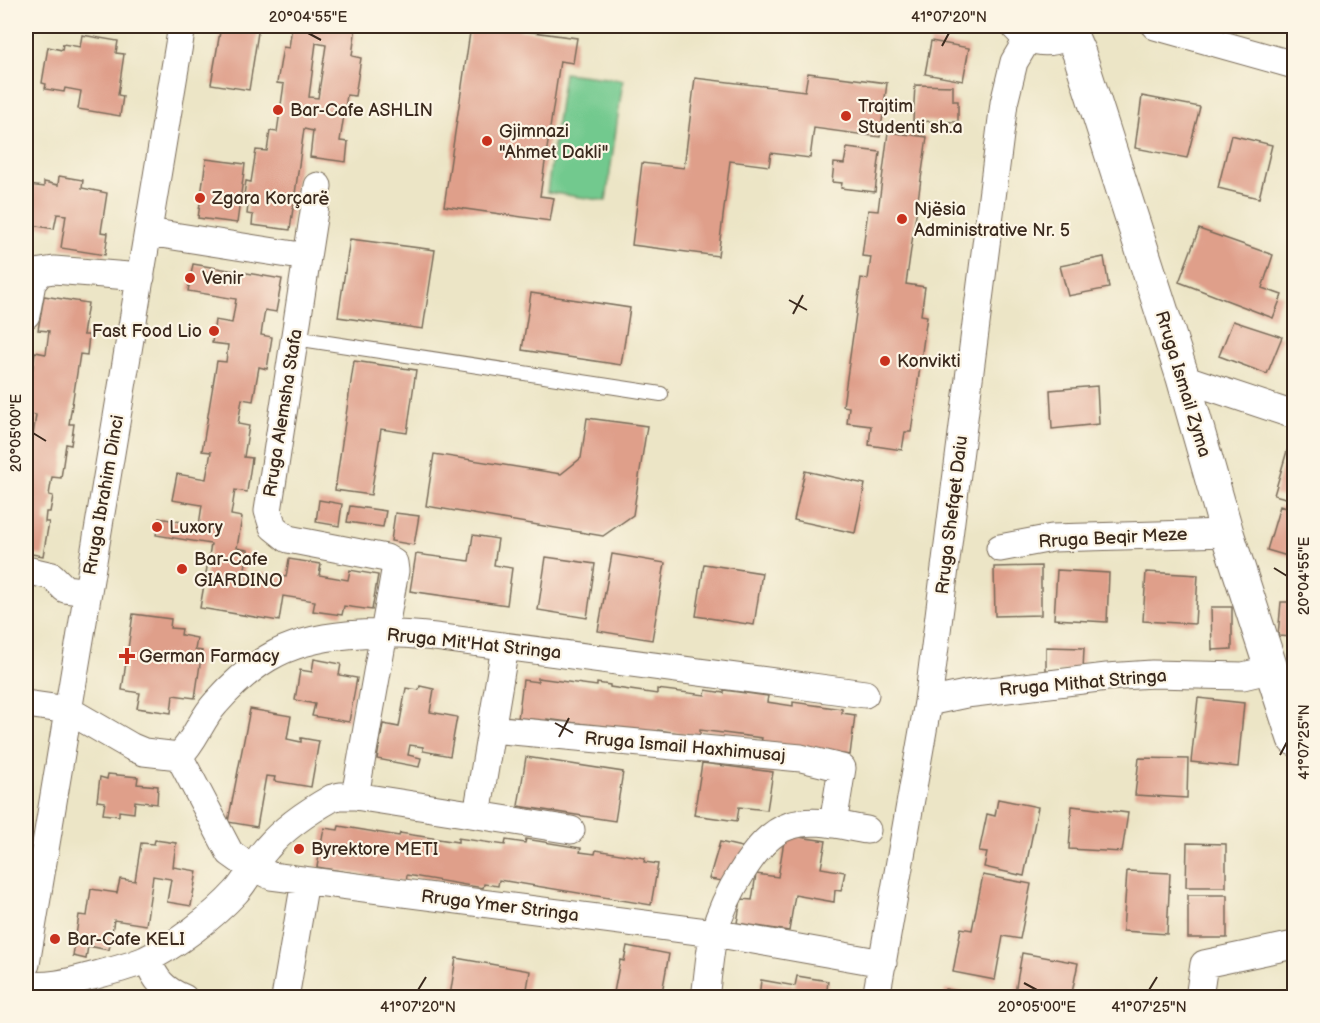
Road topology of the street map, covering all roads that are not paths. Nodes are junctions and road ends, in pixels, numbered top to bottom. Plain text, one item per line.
1 (182, 26) edge
2 (1155, 26) edge
3 (1071, 28) edge
4 (1024, 30) edge
5 (1294, 64) edge
6 (318, 186) dead end
7 (148, 232) junction
8 (307, 257) junction
9 (141, 277) junction
10 (26, 315) edge
11 (295, 338) junction
12 (1183, 378) junction
13 (661, 394) dead end
14 (1294, 415) edge
15 (1227, 533) junction
16 (1000, 548) dead end
17 (26, 570) edge
18 (88, 592) junction
19 (384, 633) junction
20 (505, 646) junction
21 (1273, 669) junction
22 (865, 694) dead end
23 (928, 702) junction
24 (26, 704) edge
25 (68, 710) junction
26 (491, 729) junction
27 (1294, 739) edge
28 (179, 756) junction
29 (356, 796) junction
30 (477, 815) junction
31 (833, 824) junction
32 (571, 830) dead end
33 (867, 831) dead end
34 (36, 833) edge
35 (254, 868) junction
36 (305, 881) junction
37 (714, 933) junction
38 (1294, 945) edge
39 (147, 959) junction
40 (883, 963) junction
41 (26, 964) edge
42 (26, 985) edge
43 (184, 998) edge
44 (285, 998) edge
45 (705, 998) edge
46 (876, 998) edge
47 (1199, 998) edge

1 - 7 street, Rruga Ibrahim Dinci
2 - 5 street
3 - 4 main road
3 - 12 main road, Rruga Ismail Zyma
4 - 23 street, Rruga Shefqet Daiu
6 - 8 street, Rruga Alemsha Stafa
7 - 8 street
7 - 9 street, Rruga Ibrahim Dinci
8 - 11 street, Rruga Alemsha Stafa
9 - 10 street
9 - 18 street, Rruga Ibrahim Dinci
11 - 13 lane
11 - 19 street, Rruga Alemsha Stafa
12 - 14 street
12 - 15 main road, Rruga Ismail Zyma
15 - 16 street, Rruga Beqir Meze
15 - 21 main road, Rruga Ismail Zyma
17 - 18 street
18 - 25 street, Rruga Ibrahim Dinci
19 - 20 street, Rruga Mit'Hat Stringa
19 - 28 street, Rruga Mit'Hat Stringa
19 - 29 street, Rruga Alemsha Stafa
20 - 22 street, Rruga Mit'Hat Stringa
20 - 26 street
21 - 23 street, Rruga Mithat Stringa
21 - 27 main road, Rruga Ismail Zyma
23 - 40 street, Rruga Shefqet Daiu
24 - 25 street
25 - 28 street
25 - 34 street, Rruga Ibrahim Dinci
26 - 30 street
26 - 31 street, Rruga Ismail Haxhimusaj
28 - 35 street, Rruga Ymer Stringa
29 - 30 street
29 - 35 street
30 - 32 street
31 - 33 street
31 - 37 street
34 - 41 street, Rruga Ibrahim Dinci
35 - 36 street, Rruga Ymer Stringa
35 - 39 street
36 - 37 street, Rruga Ymer Stringa
36 - 44 street
37 - 40 street, Rruga Ymer Stringa
37 - 45 street
38 - 47 street
39 - 42 street
39 - 43 street
40 - 46 street, Rruga Shefqet Daiu

